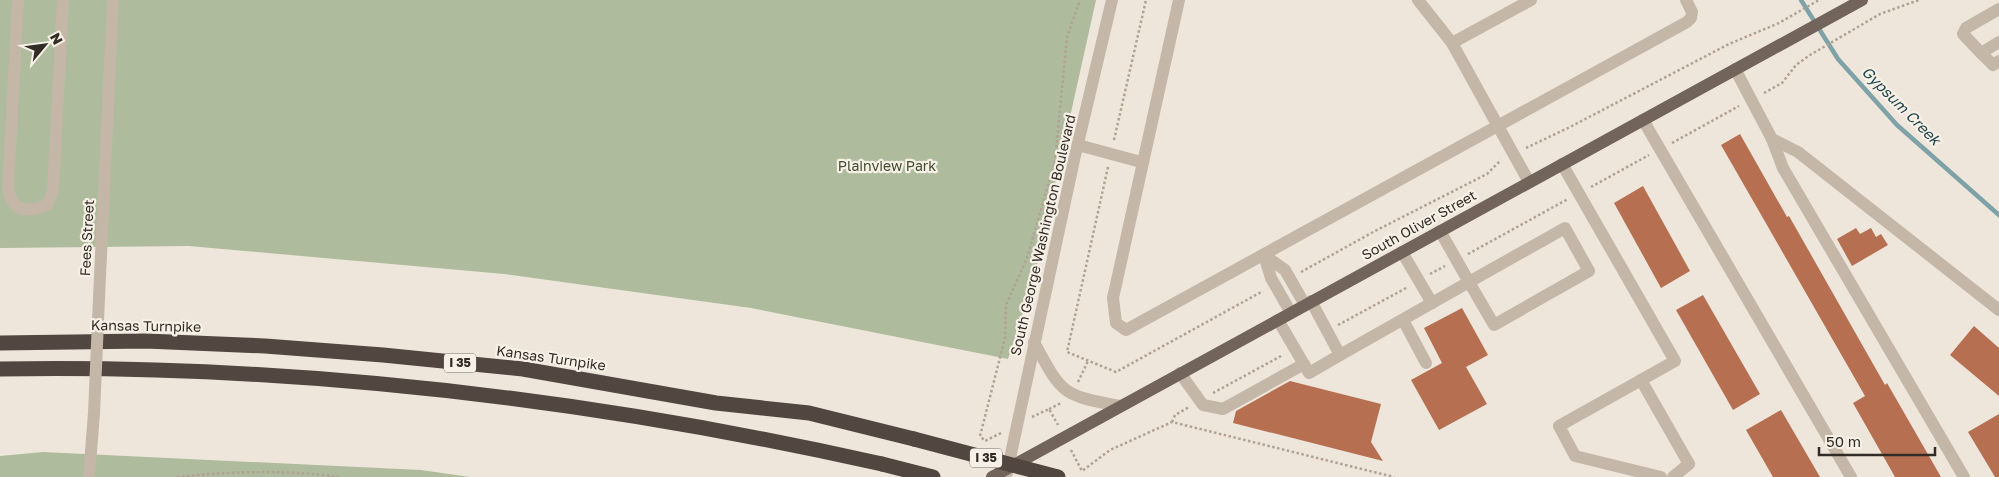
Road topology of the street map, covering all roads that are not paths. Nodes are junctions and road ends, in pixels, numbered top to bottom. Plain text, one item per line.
1 (18, 0) edge
2 (63, 0) edge
3 (113, 0) edge
4 (1112, 0) edge
5 (1180, 0) edge
6 (1418, 0) edge
7 (1531, 0) edge
8 (1686, 0) edge
9 (1862, 0) edge
10 (1999, 8) edge
11 (1999, 42) edge
12 (1452, 43) junction
13 (1981, 53) junction
14 (1999, 61) edge
15 (1735, 69) junction
16 (1643, 120) junction
17 (1498, 125) junction
18 (1772, 139) junction
19 (1078, 145) junction
20 (1142, 162) junction
21 (1562, 164) junction
22 (1529, 182) junction
23 (1440, 231) junction
24 (1402, 252) junction
25 (1264, 255) junction
26 (1469, 282) junction
27 (1308, 303) junction
28 (1432, 303) junction
29 (1999, 310) edge
30 (1291, 313) junction
31 (1278, 320) junction
32 (1403, 320) junction
33 (1034, 342) junction
34 (0, 343) edge
35 (1340, 355) junction
36 (1426, 363) dead end
37 (1304, 364) junction
38 (0, 369) edge
39 (1180, 373) junction
40 (1641, 380) junction
41 (1120, 406) junction
42 (1007, 473) edge
43 (89, 477) edge
44 (933, 477) edge
45 (992, 477) edge
46 (1058, 477) edge
47 (1661, 477) edge
48 (1673, 477) edge
49 (1851, 477) edge
50 (1964, 477) edge

1 - 2 street
3 - 43 street, Fees Street, bridge
4 - 19 street, South George Washington Boulevard
5 - 20 street
6 - 12 street
7 - 12 street
8 - 17 street
9 - 15 main road, South Oliver Street
10 - 13 street
11 - 13 street
12 - 17 street
13 - 14 street
15 - 16 main road, South Oliver Street
15 - 18 street
16 - 21 main road, South Oliver Street
16 - 49 street
17 - 22 street
17 - 25 street
18 - 29 street
18 - 50 street
19 - 20 street
19 - 33 street, South George Washington Boulevard
20 - 25 street
21 - 22 main road, South Oliver Street
21 - 40 street
22 - 23 main road, South Oliver Street
23 - 24 main road, South Oliver Street
23 - 26 street
24 - 27 main road, South Oliver Street
24 - 28 street
25 - 27 street
25 - 30 street
26 - 26 street
26 - 28 street
27 - 30 main road, South Oliver Street
27 - 35 street
28 - 32 street
30 - 31 main road, South Oliver Street
31 - 37 street
31 - 39 main road, South Oliver Street
32 - 35 street
32 - 36 street
33 - 41 street
33 - 42 street, South George Washington Boulevard
34 - 46 highway, Kansas Turnpike / I 35, bridge
35 - 37 street
37 - 39 street
38 - 44 highway, I 35, bridge
39 - 41 main road, South Oliver Street
40 - 47 street
40 - 48 street
41 - 42 main road, South Oliver Street
42 - 45 main road, South Oliver Street

